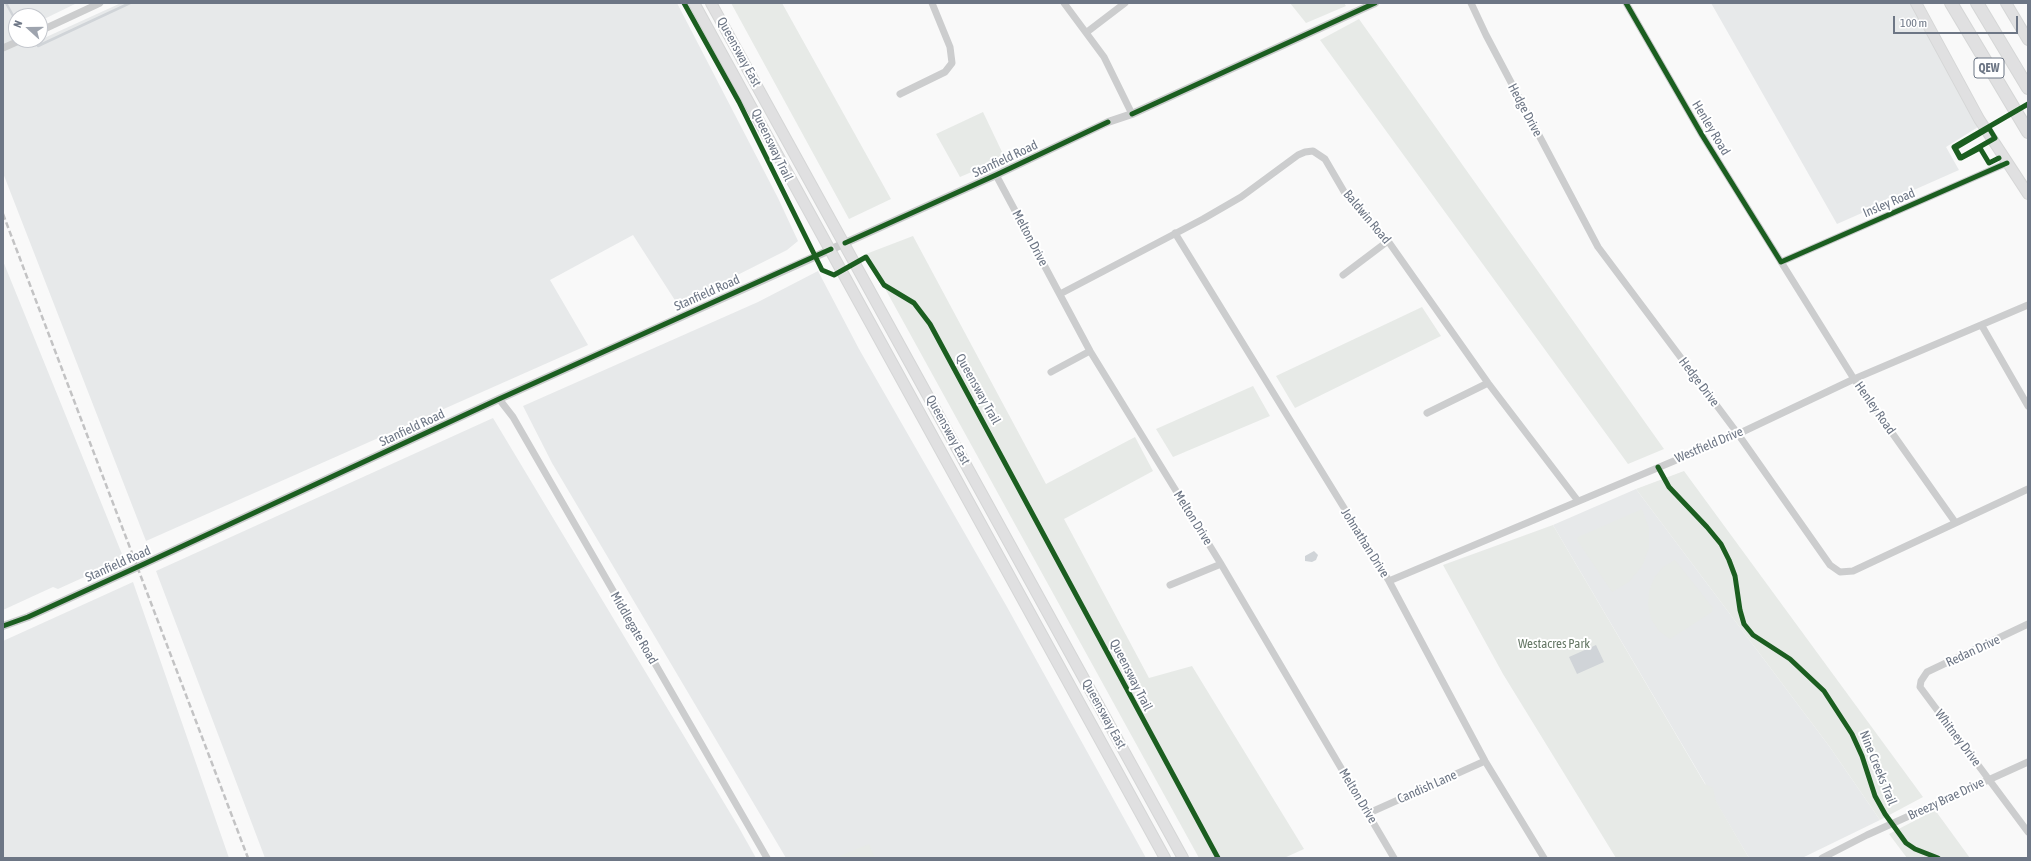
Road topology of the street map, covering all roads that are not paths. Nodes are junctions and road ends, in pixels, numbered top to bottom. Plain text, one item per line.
1 (100, 3) edge
2 (694, 3) edge
3 (711, 3) edge
4 (932, 3) edge
5 (1064, 3) edge
6 (1125, 3) edge
7 (1374, 3) edge
8 (1471, 3) edge
9 (1626, 3) edge
10 (1916, 3) edge
11 (1951, 3) edge
12 (1977, 3) edge
13 (2006, 3) edge
14 (48, 27) edge
15 (1087, 32) junction
16 (2028, 40) edge
17 (2028, 88) edge
18 (900, 94) dead end
19 (1132, 114) junction
20 (2028, 132) edge
21 (2007, 163) junction
22 (996, 175) junction
23 (2028, 194) edge
24 (1175, 233) junction
25 (1388, 241) junction
26 (845, 243) junction
27 (831, 249) junction
28 (1780, 262) junction
29 (1343, 274) dead end
30 (1060, 294) junction
31 (2028, 305) edge
32 (1982, 326) junction
33 (1090, 351) junction
34 (1051, 372) dead end
35 (1854, 379) junction
36 (1488, 383) junction
37 (500, 399) junction
38 (2028, 406) edge
39 (1427, 413) dead end
40 (1738, 434) junction
41 (2028, 489) edge
42 (1578, 501) junction
43 (1955, 522) junction
44 (1221, 564) junction
45 (1389, 581) junction
46 (1170, 584) dead end
47 (2028, 624) edge
48 (3, 626) edge
49 (1921, 681) joint
50 (1485, 761) junction
51 (2028, 762) edge
52 (1989, 779) junction
53 (1368, 813) junction
54 (2028, 832) edge
55 (1828, 857) edge
56 (767, 858) edge
57 (1165, 858) edge
58 (1183, 858) edge
59 (1394, 858) edge
60 (1544, 858) edge

1 - 14 street
2 - 27 main road, Queensway East
3 - 26 main road, Queensway East
4 - 18 street
5 - 15 street
6 - 15 street
7 - 19 street, Stanfield Road
8 - 40 street, Hedge Drive
9 - 28 street, Henley Road
10 - 21 main road
11 - 20 highway, QEW
12 - 17 highway, QEW
13 - 16 main road
15 - 19 street
19 - 22 street, Stanfield Road
21 - 23 main road
21 - 28 street, Insley Road
22 - 26 street, Stanfield Road
22 - 30 street, Melton Drive
24 - 25 street, Baldwin Road
24 - 30 street, Baldwin Road
24 - 45 street, Johnathan Drive
25 - 29 street
25 - 36 street, Baldwin Road
26 - 27 street, Stanfield Road
26 - 58 main road, Queensway East
27 - 37 street, Stanfield Road
27 - 57 main road, Queensway East
28 - 35 street, Henley Road
30 - 33 street, Melton Drive
31 - 32 street, Westfield Drive
32 - 35 street, Westfield Drive
32 - 38 street
33 - 34 street
33 - 44 street, Melton Drive
35 - 40 street, Westfield Drive
35 - 43 street, Henley Road
36 - 39 street
36 - 42 street, Baldwin Road
37 - 48 street, Stanfield Road
37 - 56 street, Middlegate Road
40 - 42 street, Westfield Drive
40 - 43 street, Hedge Drive
41 - 43 street, Hedge Drive
42 - 45 street, Westfield Drive
44 - 46 street
44 - 53 street, Melton Drive
45 - 50 street, Johnathan Drive
47 - 49 street, Redan Drive
49 - 52 street, Whitney Drive
50 - 53 street, Candish Lane
50 - 60 street, Johnathan Drive
51 - 52 street, Breezy Brae Drive
52 - 54 street, Whitney Drive
52 - 55 street, Breezy Brae Drive
53 - 59 street, Melton Drive

